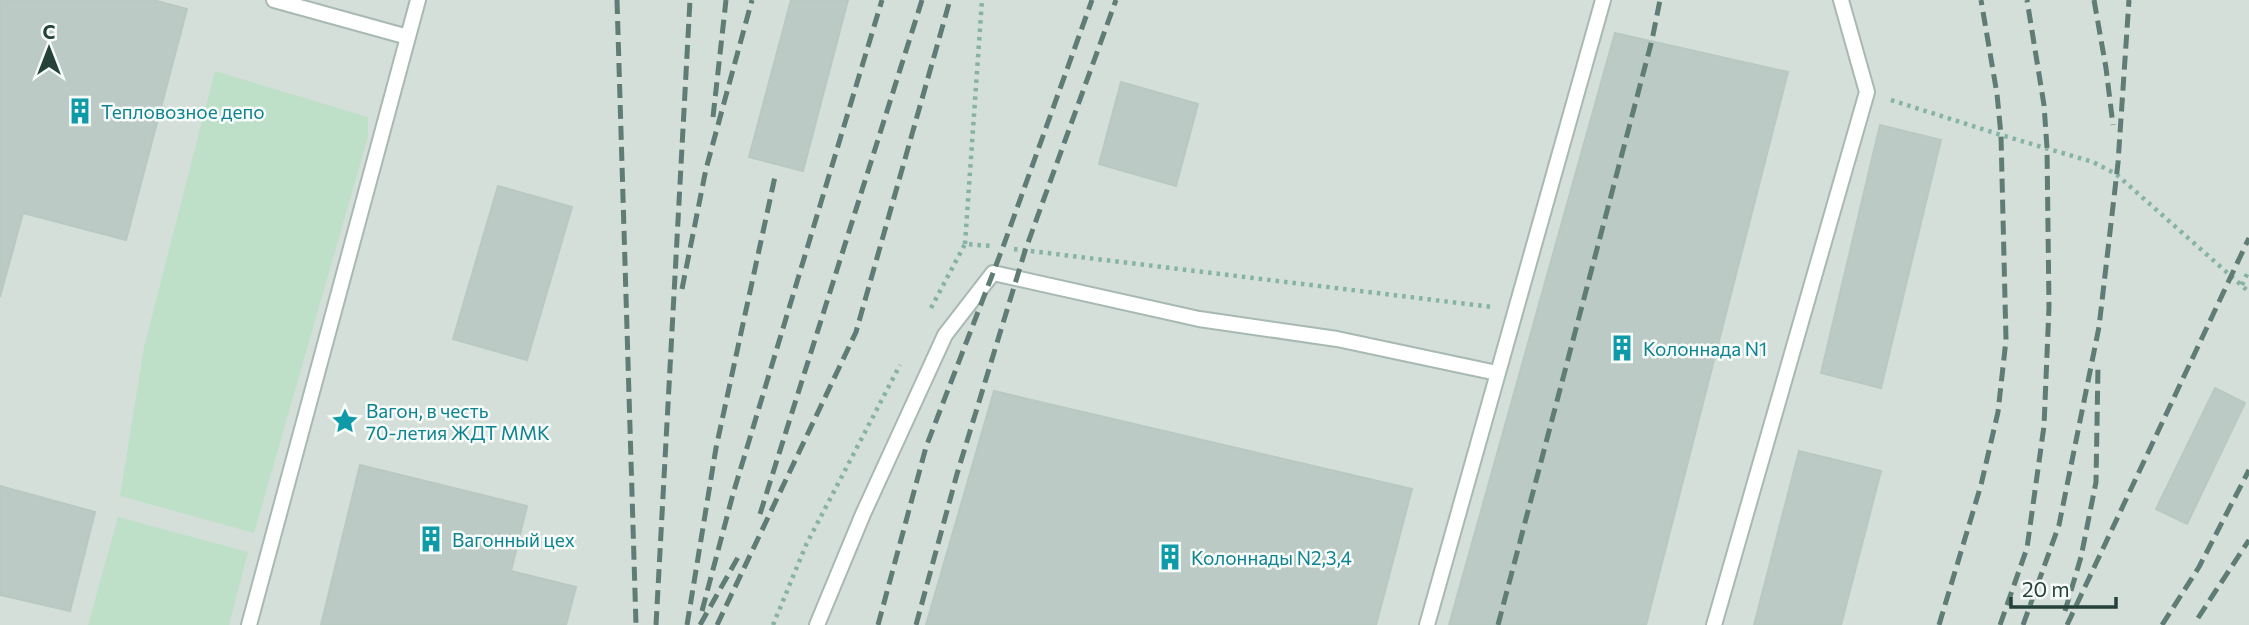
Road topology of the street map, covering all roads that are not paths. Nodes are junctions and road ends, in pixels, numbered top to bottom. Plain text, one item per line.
1 (274, 0) edge
2 (418, 0) edge
3 (1603, 0) edge
4 (1841, 0) edge
5 (408, 37) junction
6 (1497, 373) junction
7 (249, 625) edge
8 (817, 625) edge
9 (1427, 625) edge
10 (1714, 625) edge

1 - 5 lane
2 - 5 lane
3 - 6 lane
4 - 10 lane
5 - 7 lane
6 - 8 lane
6 - 9 lane

